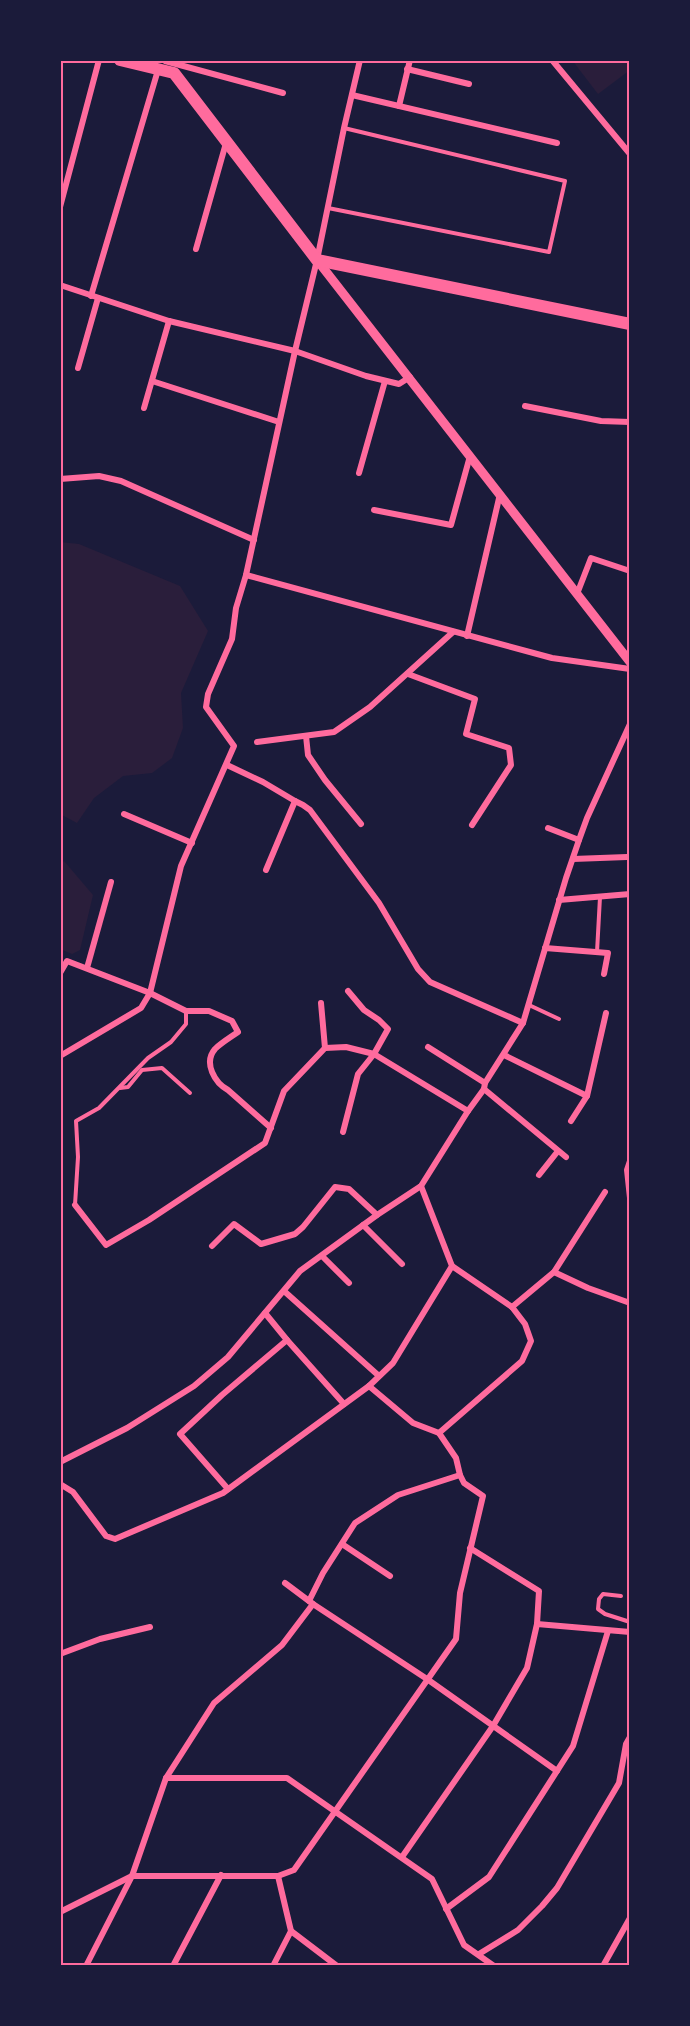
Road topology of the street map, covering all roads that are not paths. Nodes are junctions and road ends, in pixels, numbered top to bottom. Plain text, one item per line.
1 (99, 60) edge
2 (120, 60) edge
3 (360, 60) edge
4 (410, 60) edge
5 (552, 60) edge
6 (162, 64) edge
7 (407, 69) junction
8 (469, 84) dead end
9 (283, 93) dead end
10 (352, 95) junction
11 (399, 106) junction
12 (344, 128) junction
13 (226, 140) junction
14 (556, 143) dead end
15 (630, 154) edge
16 (60, 207) edge
17 (327, 208) junction
18 (196, 249) dead end
19 (317, 260) junction
20 (60, 285) edge
21 (95, 297) junction
22 (169, 321) junction
23 (630, 324) edge
24 (295, 351) junction
25 (78, 368) dead end
26 (410, 377) junction
27 (152, 381) junction
28 (385, 381) junction
29 (525, 406) dead end
30 (144, 408) dead end
31 (279, 422) junction
32 (630, 422) edge
33 (470, 455) junction
34 (359, 473) dead end
35 (60, 479) edge
36 (500, 494) junction
37 (374, 510) dead end
38 (254, 540) junction
39 (630, 571) edge
40 (246, 575) junction
41 (577, 594) junction
42 (453, 632) junction
43 (467, 636) junction
44 (630, 662) edge
45 (630, 669) edge
46 (408, 674) junction
47 (630, 724) edge
48 (306, 736) junction
49 (257, 742) dead end
50 (227, 765) junction
51 (295, 801) junction
52 (123, 814) dead end
53 (361, 824) dead end
54 (472, 825) dead end
55 (548, 828) dead end
56 (579, 840) junction
57 (192, 843) junction
58 (627, 857) dead end
59 (573, 859) junction
60 (266, 870) dead end
61 (111, 882) dead end
62 (630, 894) edge
63 (600, 897) junction
64 (560, 900) junction
65 (545, 948) junction
66 (597, 952) junction
67 (63, 959) edge
68 (87, 968) junction
69 (60, 973) edge
70 (604, 974) dead end
71 (348, 991) dead end
72 (150, 993) junction
73 (321, 1003) dead end
74 (528, 1004) junction
75 (186, 1011) junction
76 (606, 1013) dead end
77 (559, 1019) dead end
78 (522, 1023) junction
79 (428, 1047) dead end
80 (325, 1048) junction
81 (374, 1054) junction
82 (504, 1055) junction
83 (60, 1056) edge
84 (484, 1086) junction
85 (120, 1088) junction
86 (190, 1093) dead end
87 (587, 1096) junction
88 (468, 1111) junction
89 (571, 1121) dead end
90 (271, 1128) junction
91 (343, 1132) dead end
92 (558, 1151) junction
93 (566, 1157) dead end
94 (630, 1161) edge
95 (538, 1175) dead end
96 (420, 1186) junction
97 (605, 1192) dead end
98 (630, 1198) edge
99 (75, 1205) joint
100 (376, 1215) junction
101 (363, 1225) junction
102 (212, 1246) dead end
103 (322, 1256) junction
104 (402, 1264) dead end
105 (452, 1266) junction
106 (554, 1272) junction
107 (349, 1283) dead end
108 (284, 1291) junction
109 (630, 1302) edge
110 (512, 1307) junction
111 (265, 1313) junction
112 (287, 1340) junction
113 (379, 1376) junction
114 (369, 1386) junction
115 (344, 1404) junction
116 (439, 1434) junction
117 (60, 1462) edge
118 (460, 1475) junction
119 (60, 1484) edge
120 (228, 1489) junction
121 (342, 1544) junction
122 (470, 1548) junction
123 (390, 1576) dead end
124 (285, 1583) dead end
125 (621, 1596) dead end
126 (311, 1603) junction
127 (630, 1622) edge
128 (537, 1624) junction
129 (150, 1627) dead end
130 (608, 1631) junction
131 (630, 1632) edge
132 (60, 1654) edge
133 (427, 1679) junction
134 (493, 1726) junction
135 (630, 1737) edge
136 (628, 1745) edge
137 (556, 1771) junction
138 (166, 1778) junction
139 (335, 1811) junction
140 (402, 1857) junction
141 (221, 1875) junction
142 (132, 1876) junction
143 (278, 1876) junction
144 (446, 1909) junction
145 (60, 1912) edge
146 (630, 1918) edge
147 (291, 1931) junction
148 (479, 1954) junction
149 (86, 1966) edge
150 (174, 1966) edge
151 (273, 1966) edge
152 (337, 1966) edge
153 (494, 1966) edge
154 (603, 1966) edge

1 - 16 street
2 - 6 main road
3 - 10 street
4 - 7 street
5 - 15 street
6 - 9 street
6 - 13 main road
6 - 21 street
7 - 8 street
7 - 11 street
10 - 11 street
10 - 12 street
11 - 14 street
12 - 17 street
12 - 17 lane
13 - 18 street
13 - 19 main road
17 - 19 street
19 - 23 main road
19 - 24 street
19 - 26 street
20 - 21 street
21 - 22 street
21 - 25 street
22 - 24 street
22 - 27 street
24 - 28 street
24 - 31 street
26 - 28 street
26 - 33 street
27 - 30 street
27 - 31 street
28 - 34 street
29 - 32 street
31 - 38 street
33 - 36 street
33 - 37 street
35 - 38 street
36 - 41 street
36 - 43 street
38 - 40 street
39 - 41 street
40 - 42 street
40 - 50 street
41 - 44 street
42 - 43 street
42 - 46 street
43 - 45 street
46 - 48 street
46 - 54 street
47 - 56 street
48 - 49 street
48 - 53 street
50 - 51 street
50 - 57 street
51 - 60 street
51 - 78 street
52 - 57 street
55 - 56 street
56 - 59 street
57 - 72 street
58 - 59 street
59 - 64 street
61 - 68 street
62 - 63 street
63 - 64 street
63 - 66 lane
64 - 65 street
65 - 66 street
65 - 74 street
66 - 70 street
67 - 68 street
67 - 69 street
68 - 72 street
71 - 81 street
72 - 75 street
72 - 83 street
73 - 80 street
74 - 77 lane
74 - 78 street
75 - 85 lane
75 - 90 street
76 - 87 street
78 - 82 street
79 - 84 street
80 - 81 street
80 - 90 street
81 - 88 street
81 - 91 street
82 - 84 street
82 - 87 street
84 - 88 street
84 - 92 street
85 - 86 lane
85 - 99 lane
87 - 89 street
88 - 96 street
90 - 99 street
92 - 93 street
92 - 95 street
94 - 98 street
96 - 100 street
96 - 105 street
97 - 106 street
100 - 101 street
100 - 102 street
101 - 103 street
101 - 104 street
103 - 107 street
103 - 108 street
105 - 110 street
105 - 113 street
106 - 109 street
106 - 110 street
108 - 111 street
108 - 113 street
110 - 116 street
111 - 112 street
111 - 117 street
112 - 115 street
112 - 120 street
113 - 114 street
114 - 115 street
114 - 116 street
115 - 120 street
116 - 118 street
118 - 121 street
118 - 122 street
119 - 120 street
121 - 123 street
121 - 126 street
122 - 128 street
122 - 133 street
124 - 126 street
125 - 127 lane
126 - 133 street
126 - 138 street
128 - 130 street
128 - 134 street
129 - 132 street
130 - 131 street
130 - 137 street
133 - 134 street
133 - 139 street
134 - 137 street
134 - 140 street
135 - 136 street
136 - 148 street
137 - 144 street
138 - 139 street
138 - 142 street
139 - 140 street
139 - 143 street
140 - 144 street
141 - 142 street
141 - 143 street
141 - 150 street
142 - 145 street
142 - 149 street
143 - 147 street
144 - 148 street
146 - 154 street
147 - 151 street
147 - 152 street
148 - 153 street

